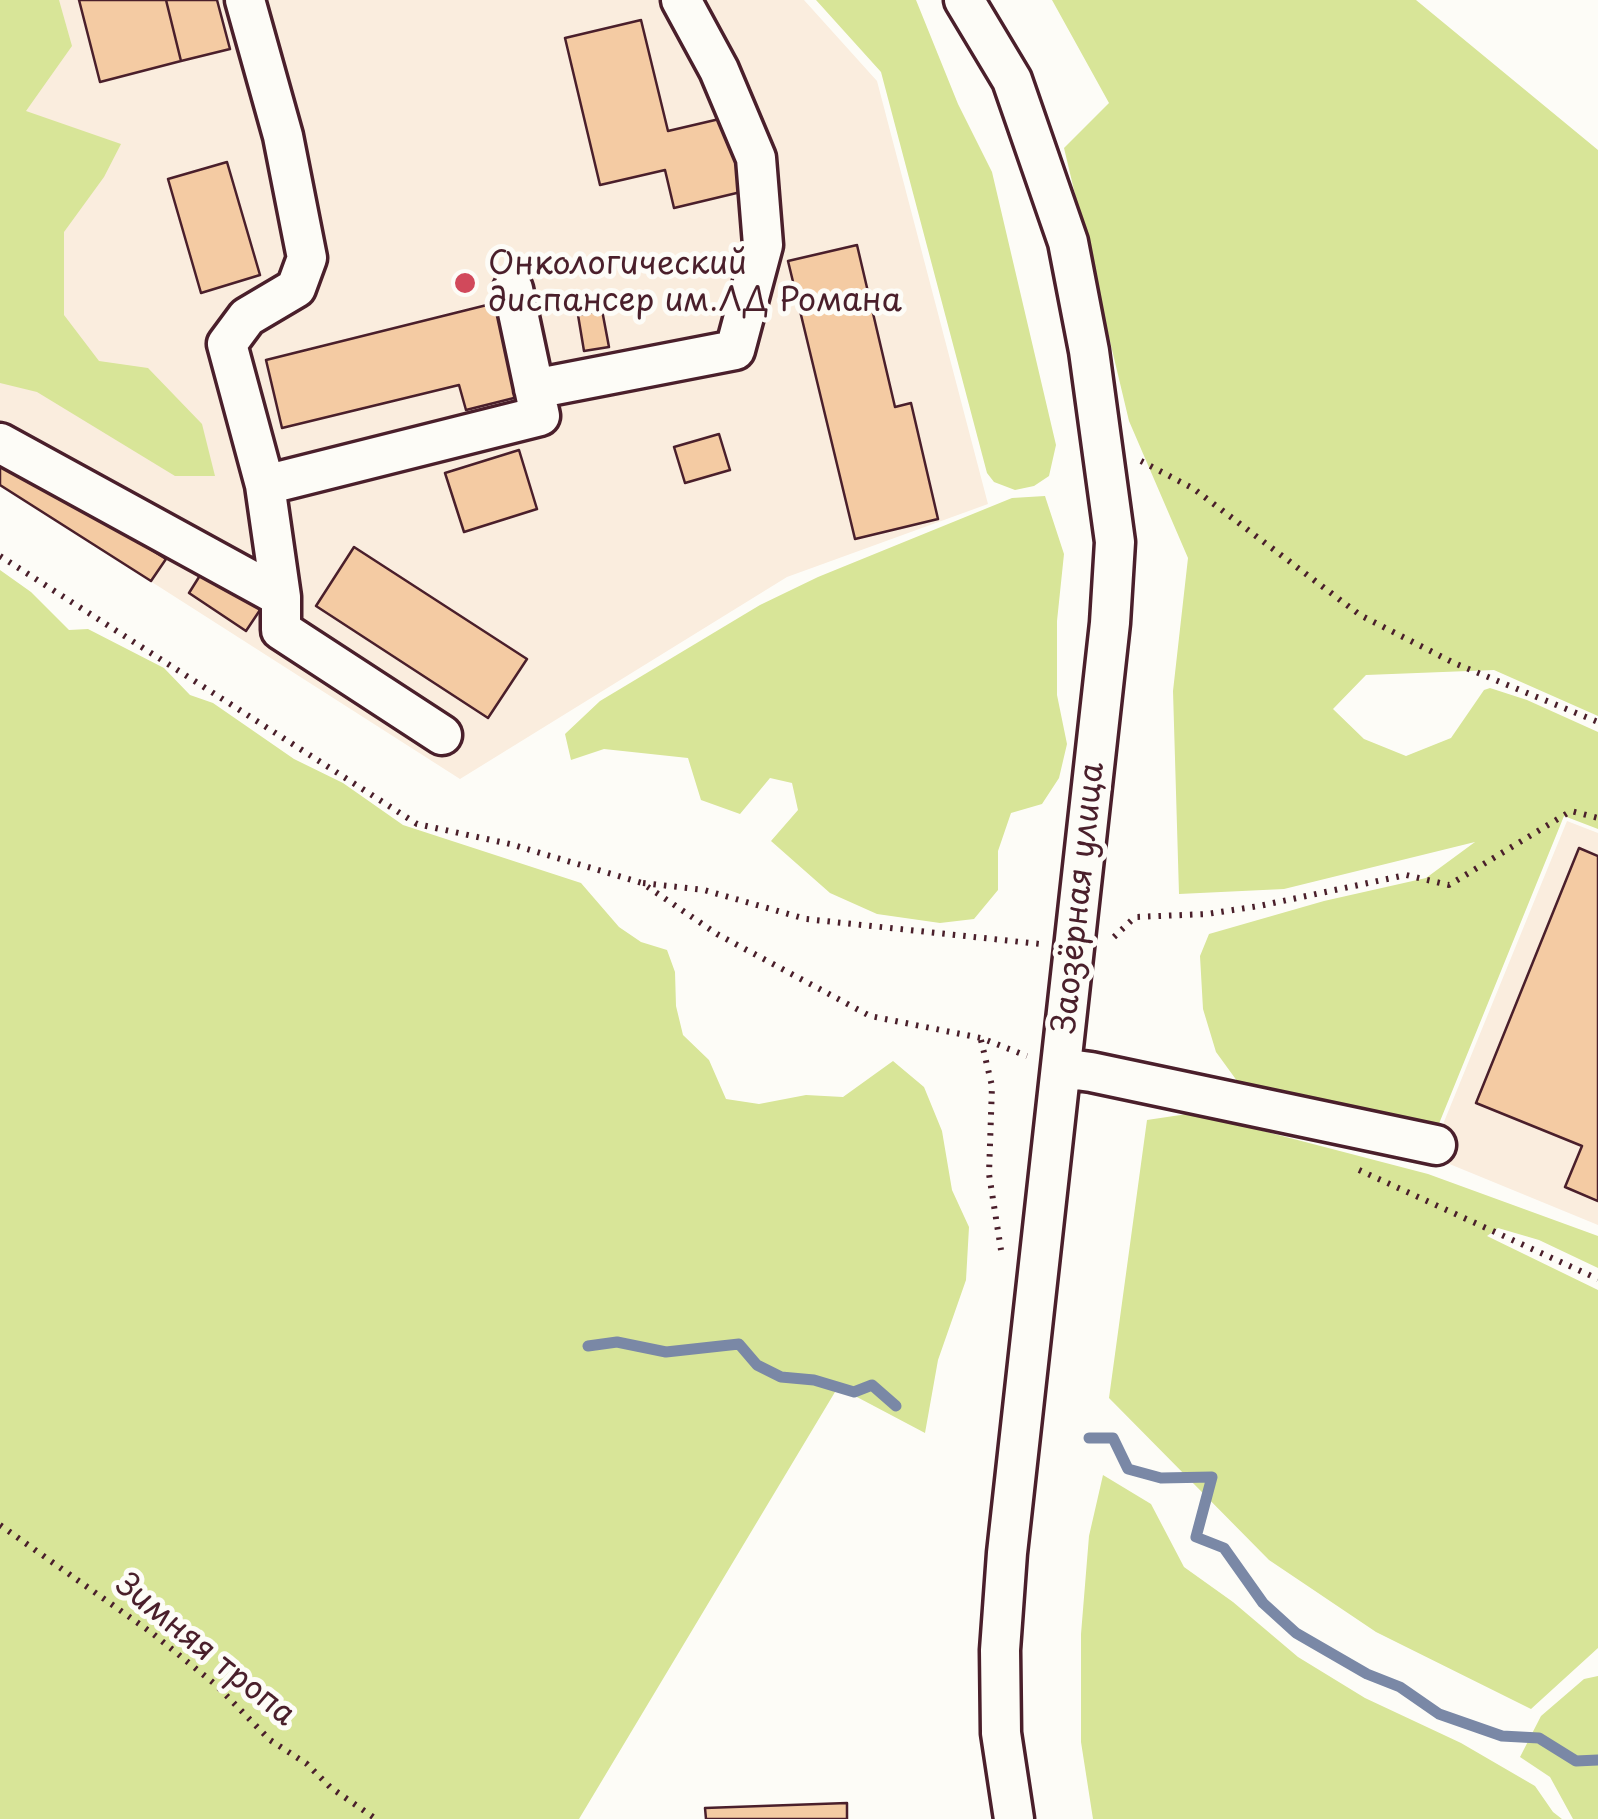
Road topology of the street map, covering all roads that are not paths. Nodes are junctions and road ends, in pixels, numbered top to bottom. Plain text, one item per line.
1 (245, 0) edge
2 (682, 0) edge
3 (964, 0) edge
4 (513, 289) dead end
5 (534, 389) junction
6 (0, 443) edge
7 (266, 485) junction
8 (281, 597) junction
9 (442, 735) dead end
10 (1061, 1068) junction
11 (1436, 1145) dead end
12 (1014, 1819) edge

1 - 7 street
2 - 5 street
3 - 10 street, Заозёрная улица
4 - 5 street
5 - 7 street
6 - 8 street
7 - 8 street
8 - 9 street
10 - 11 street
10 - 12 street, Заозёрная улица

